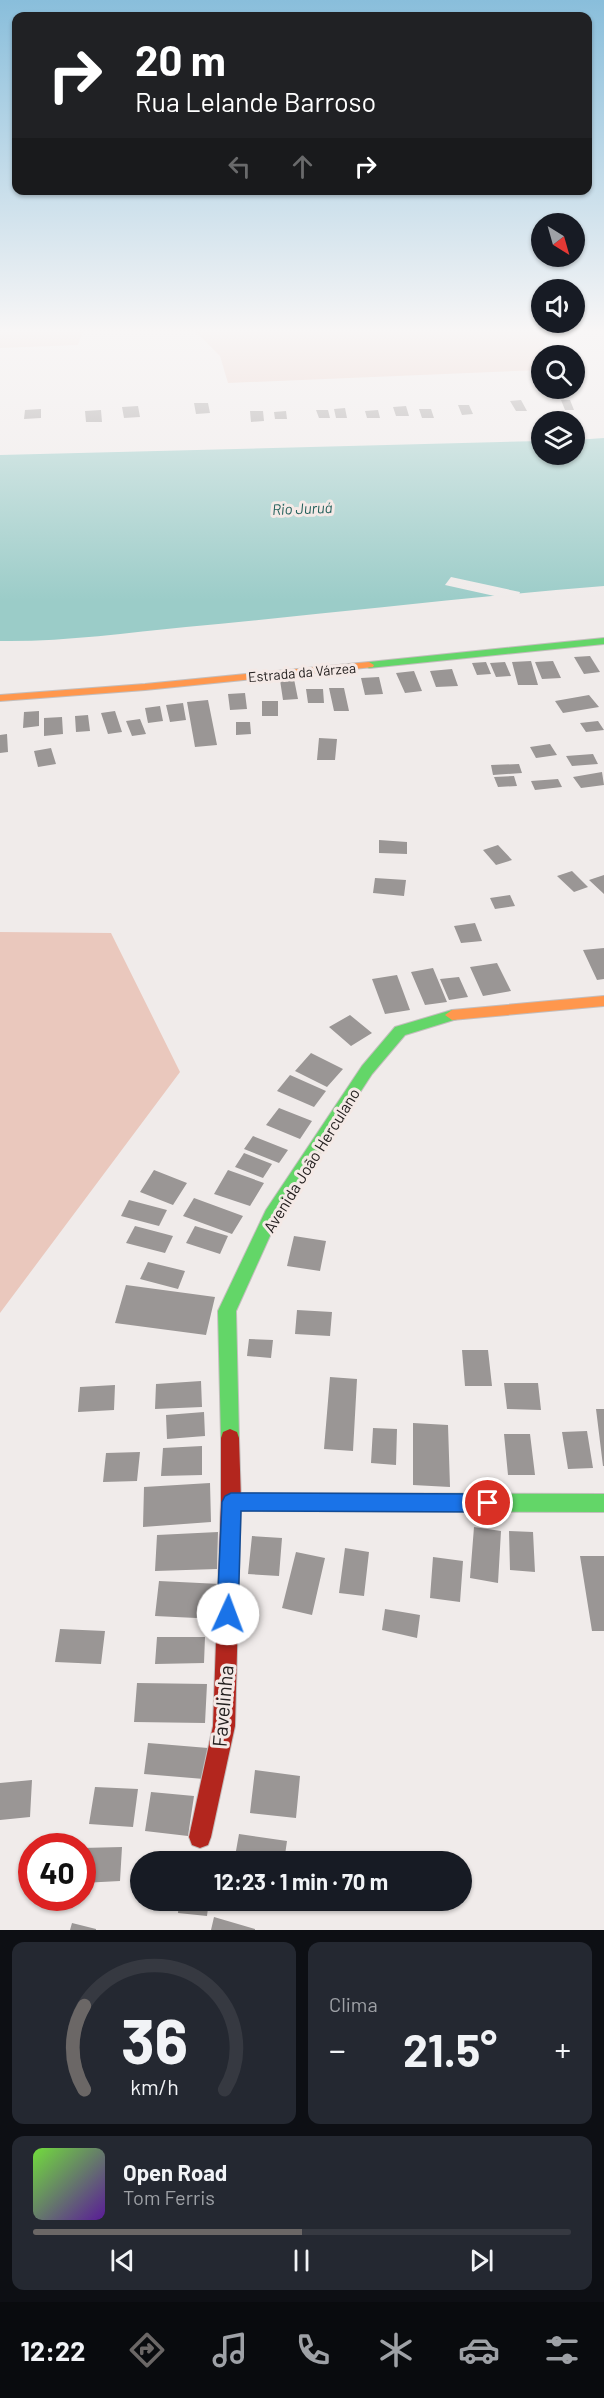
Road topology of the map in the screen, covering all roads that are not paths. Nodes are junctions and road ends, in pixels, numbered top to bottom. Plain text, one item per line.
1 (604, 641) edge
2 (0, 698) edge
3 (604, 1001) edge
4 (231, 1502) junction
5 (604, 1503) edge
6 (200, 1837) dead end

1 - 2 street, Estrada da Várzea
3 - 4 street, Avenida João Herculano
4 - 5 street
4 - 6 street, Favelinha

